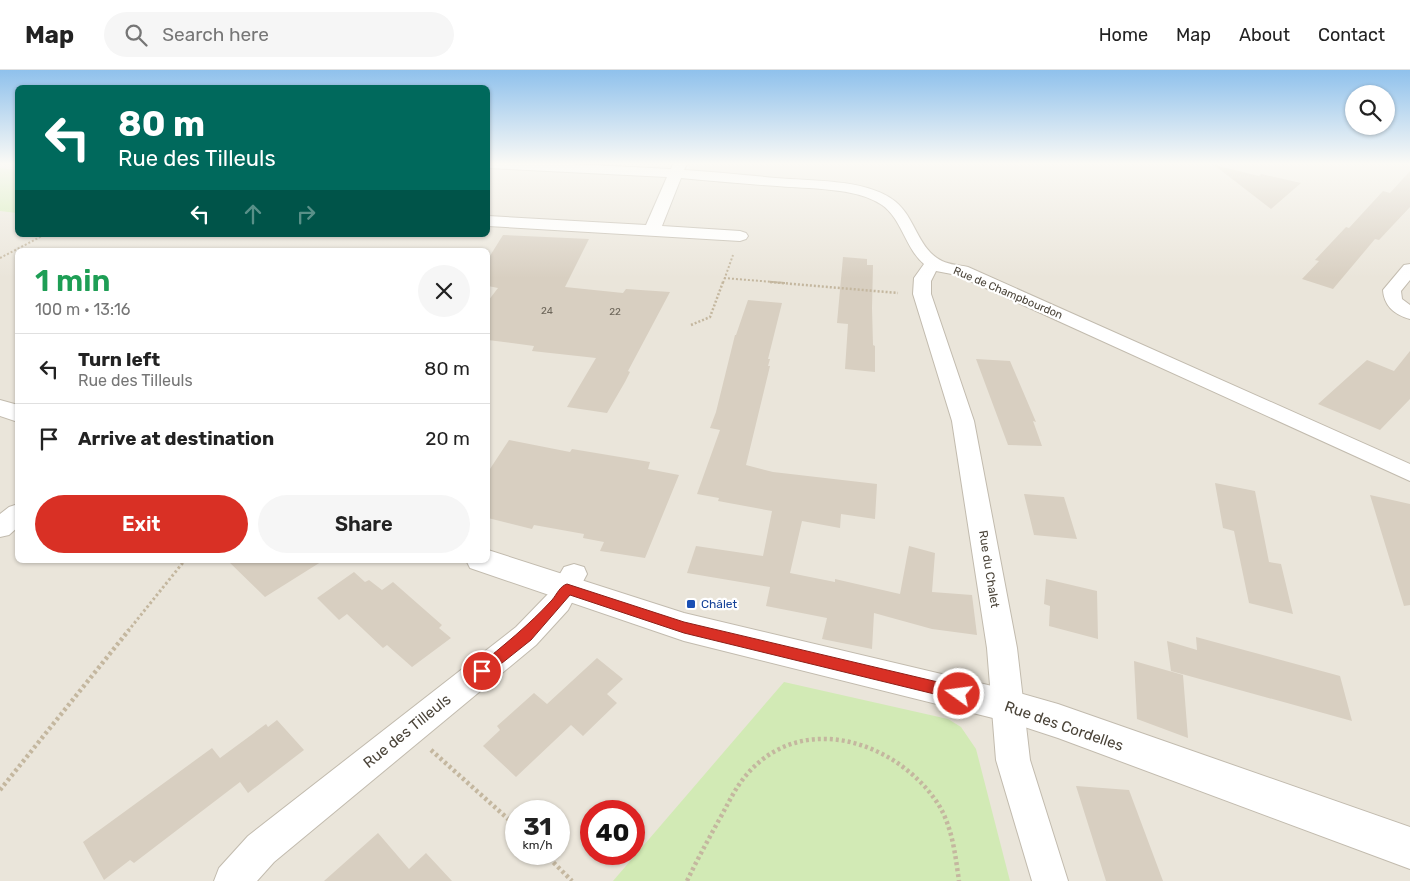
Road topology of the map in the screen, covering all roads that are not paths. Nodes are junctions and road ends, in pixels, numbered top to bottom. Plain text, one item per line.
1 (664, 202) edge
2 (886, 202) edge
3 (490, 221) edge
4 (652, 230) junction
5 (740, 236) road end
6 (933, 264) junction
7 (1410, 269) edge
8 (1410, 313) edge
9 (0, 408) edge
10 (15, 413) edge
11 (1410, 473) edge
12 (15, 515) edge
13 (0, 528) edge
14 (490, 562) edge
15 (571, 582) junction
16 (1009, 706) junction
17 (1410, 848) edge
18 (232, 881) edge
19 (1050, 881) edge

1 - 4 street
2 - 6 street
3 - 4 street
4 - 5 street
6 - 11 street, Rue de Champbourdon
6 - 16 street, Rue du Chalet
7 - 8 street
9 - 10 street
12 - 13 street
14 - 15 street, Rue des Cordelles
15 - 16 street, Rue des Cordelles
15 - 18 street, Rue des Tilleuls
16 - 17 street, Rue des Cordelles
16 - 19 street, Rue du Chalet

